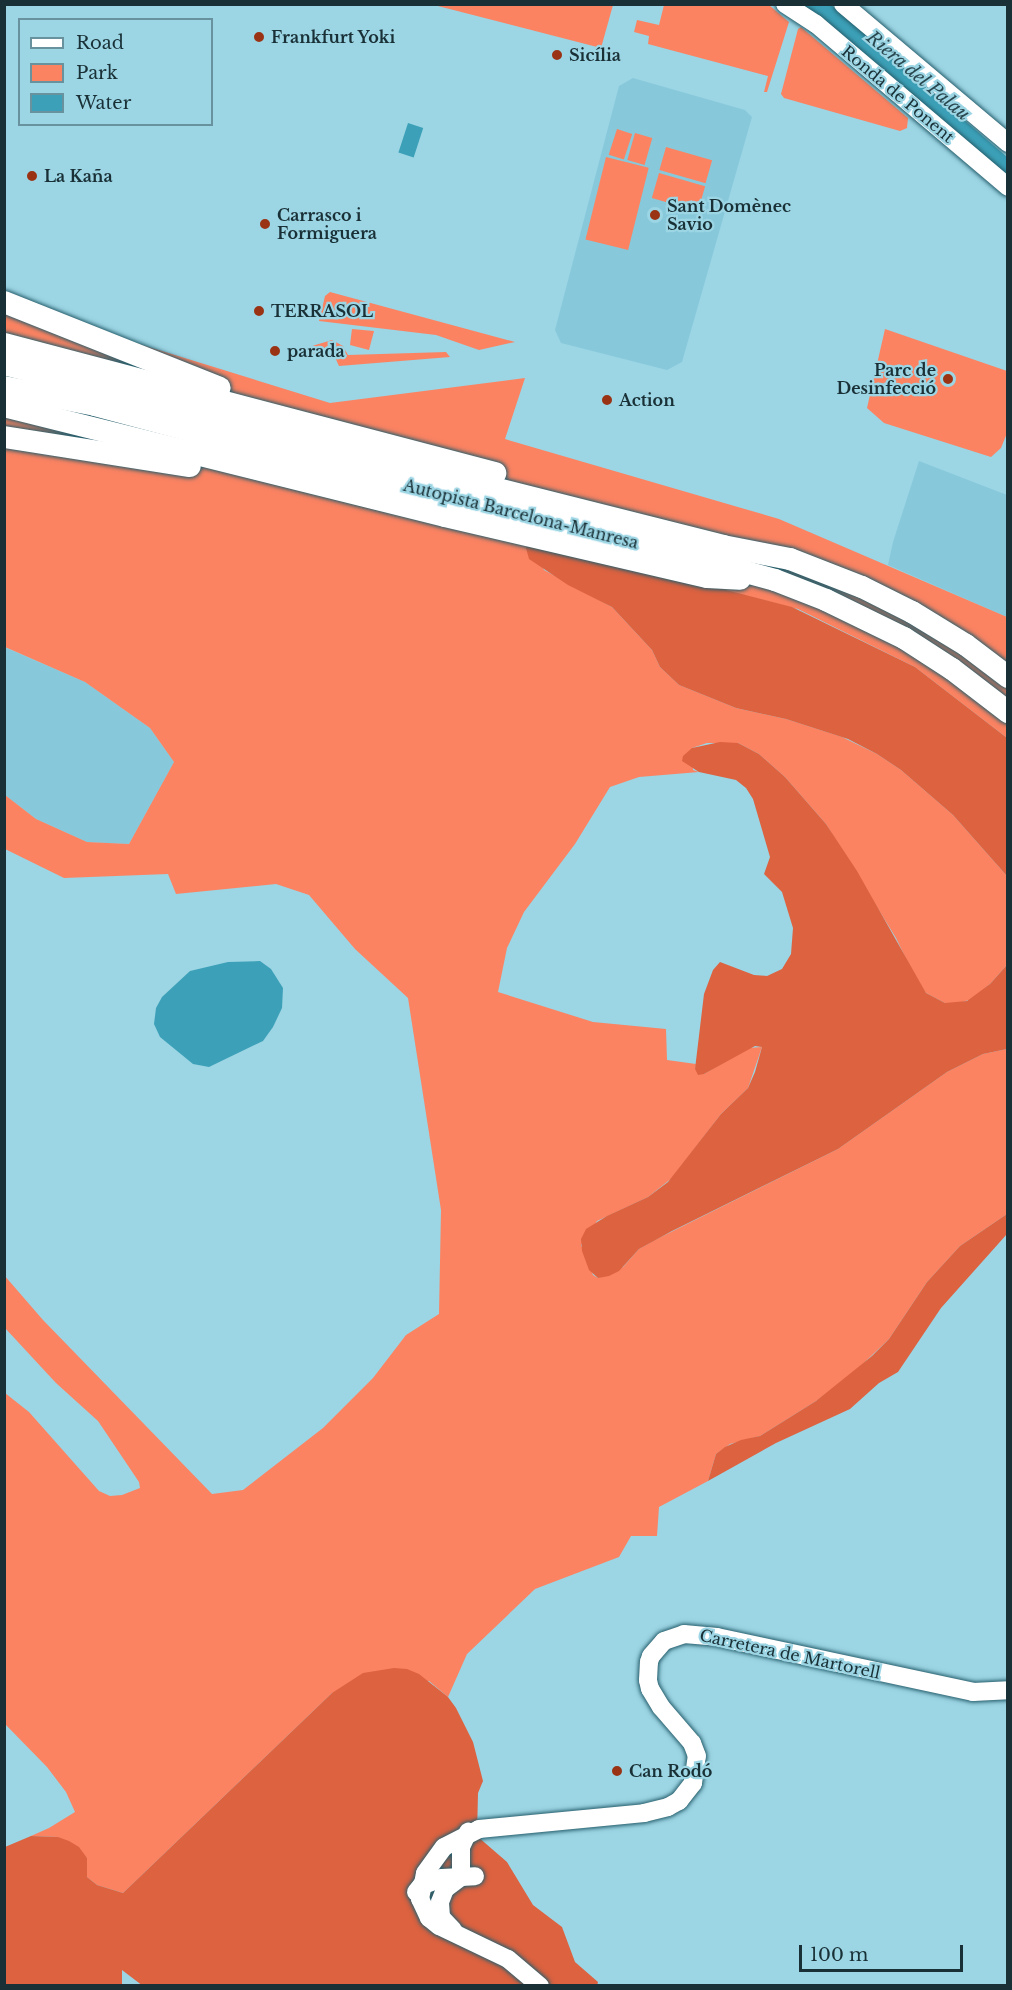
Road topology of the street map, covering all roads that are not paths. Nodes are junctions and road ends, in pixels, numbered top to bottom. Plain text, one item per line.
1 (785, 4) edge
2 (843, 4) edge
3 (1008, 143) edge
4 (1008, 187) edge
5 (4, 302) edge
6 (4, 344) edge
7 (4, 364) edge
8 (4, 387) edge
9 (4, 406) edge
10 (274, 414) junction
11 (4, 437) edge
12 (335, 490) junction
13 (790, 559) junction
14 (775, 580) junction
15 (1008, 677) edge
16 (1008, 712) edge
17 (1008, 1690) edge
18 (466, 1827) junction
19 (444, 1847) junction
20 (464, 1877) junction
21 (421, 1886) junction
22 (423, 1928) junction
23 (461, 1937) junction
24 (521, 1969) junction
25 (540, 1986) edge

1 - 4 main road, Ronda de Ponent
2 - 3 main road, Ronda de Ponent
5 - 10 highway
6 - 10 highway
7 - 13 highway, Autopista Barcelona-Manresa
8 - 14 highway, Autopista Barcelona-Manresa
9 - 12 highway
10 - 13 highway
11 - 12 highway
12 - 14 highway
13 - 15 highway, Autopista Barcelona-Manresa
14 - 16 highway, Autopista Barcelona-Manresa
17 - 18 main road, Carretera de Martorell
18 - 19 main road
18 - 20 main road
18 - 22 main road, Carretera de Martorell
19 - 20 main road
19 - 21 main road
20 - 21 main road
20 - 23 main road
21 - 22 main road
21 - 23 main road
22 - 24 main road
23 - 24 main road
24 - 25 main road

